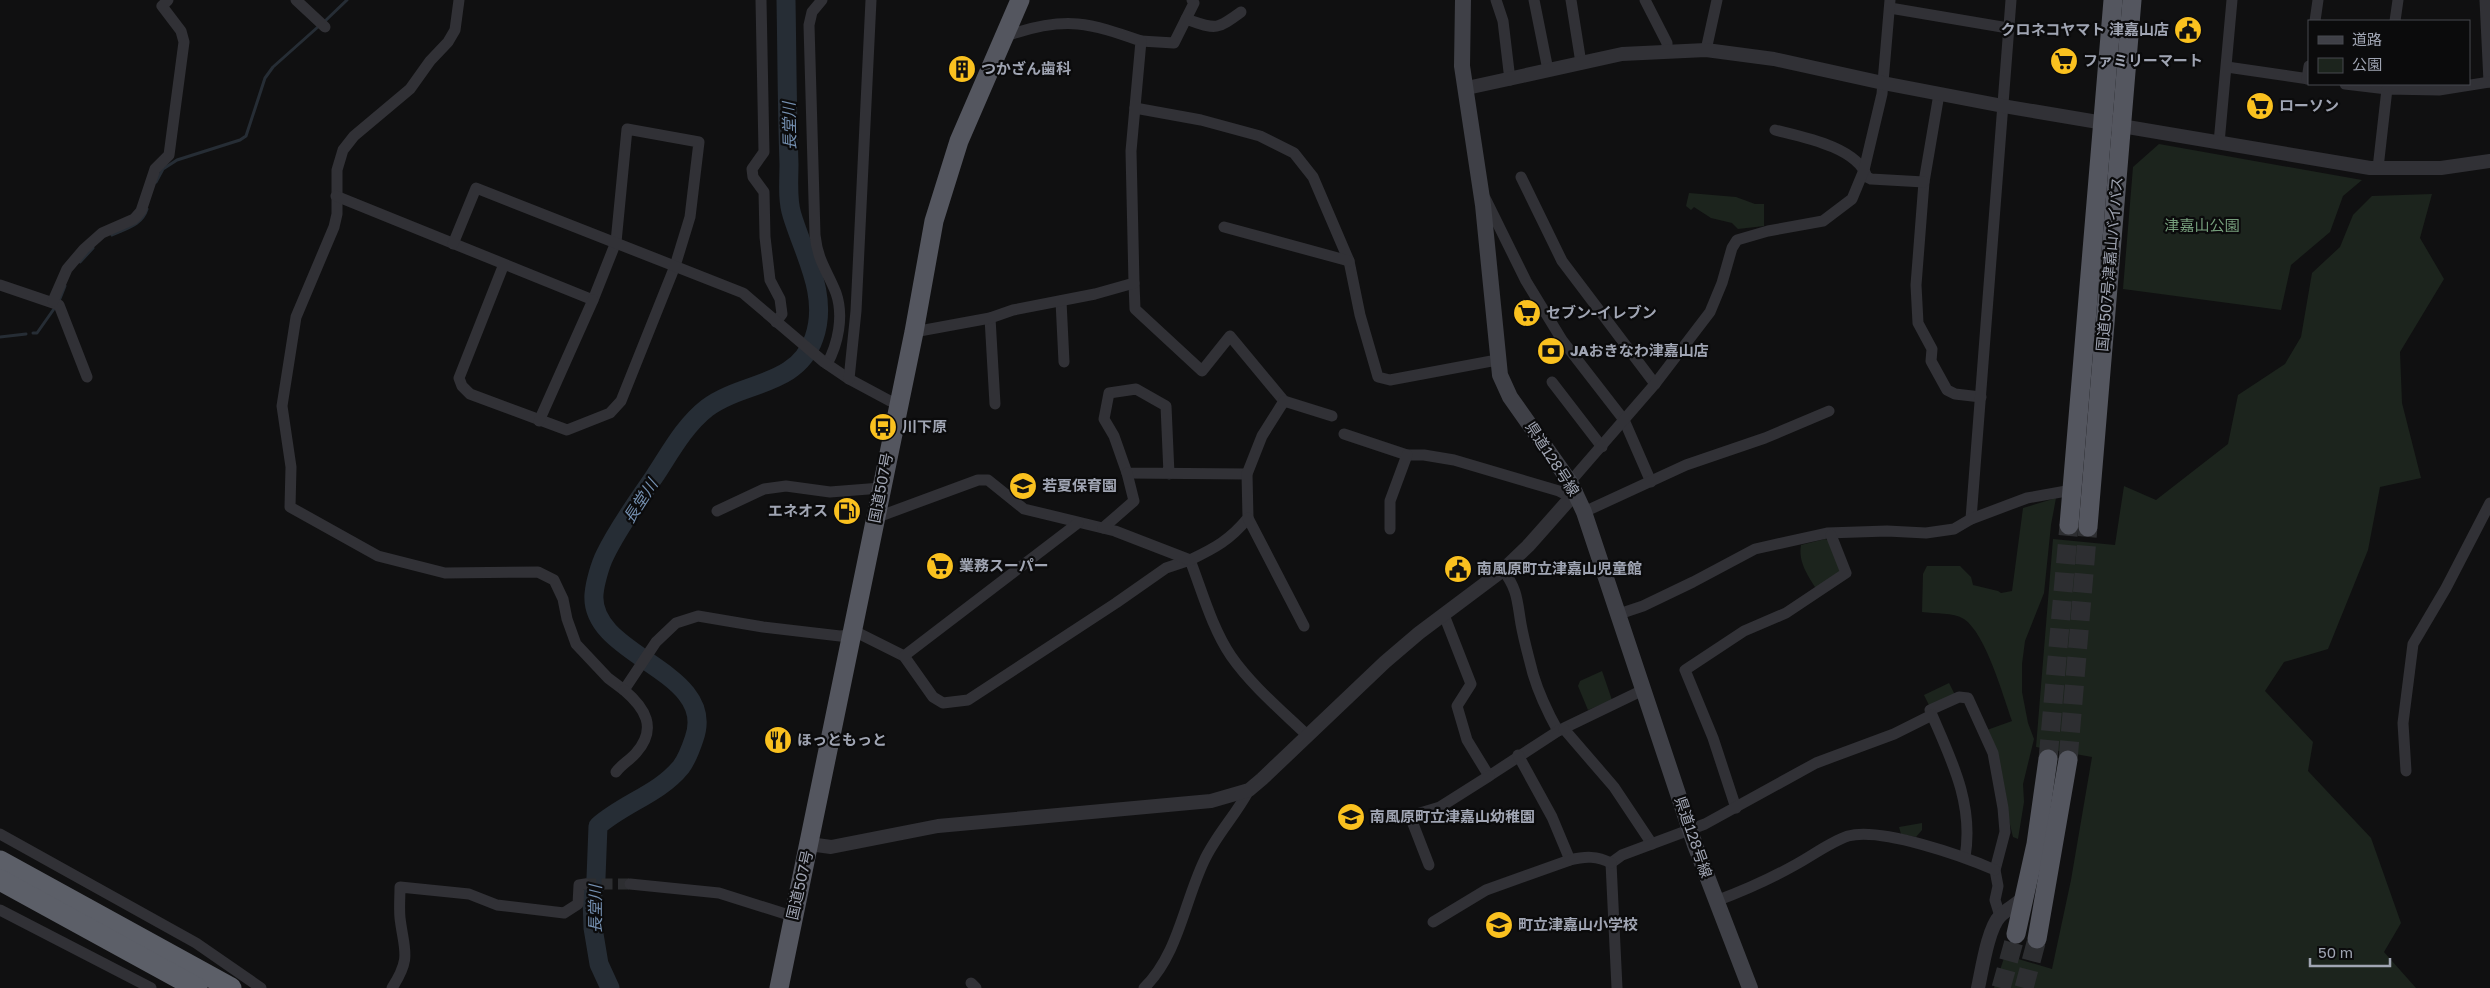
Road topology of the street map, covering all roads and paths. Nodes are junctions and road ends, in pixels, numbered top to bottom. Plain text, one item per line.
1 (296, 0) edge
2 (459, 0) edge
3 (761, 0) edge
4 (822, 0) edge
5 (871, 0) edge
6 (1020, 0) edge
7 (1192, 0) edge
8 (1463, 0) edge
9 (1496, 0) edge
10 (1534, 0) edge
11 (1571, 0) edge
12 (1645, 0) edge
13 (1718, 0) edge
14 (2011, 0) edge
15 (2113, 0) edge
16 (2132, 0) edge
17 (2232, 0) edge
18 (2318, 0) edge
19 (2398, 0) edge
20 (2486, 0) edge
21 (161, 2) edge
22 (1890, 4) edge
23 (1241, 12) dead end
24 (1186, 19) junction
25 (2315, 20) edge
26 (2395, 20) edge
27 (321, 23) dead end
28 (2008, 28) junction
29 (1006, 32) junction
30 (1141, 41) junction
31 (1667, 50) junction
32 (1706, 50) junction
33 (1581, 63) junction
34 (2227, 67) junction
35 (1548, 70) junction
36 (2308, 79) edge
37 (1510, 80) junction
38 (2490, 82) edge
39 (1883, 83) junction
40 (2366, 85) edge
41 (2387, 86) edge
42 (1467, 88) junction
43 (1939, 94) junction
44 (2003, 106) junction
45 (1135, 108) junction
46 (2112, 124) junction
47 (1775, 130) dead end
48 (2219, 143) junction
49 (2490, 161) edge
50 (2378, 168) junction
51 (1864, 170) junction
52 (1521, 177) dead end
53 (1924, 182) junction
54 (1481, 190) junction
55 (336, 196) junction
56 (1224, 227) dead end
57 (616, 242) junction
58 (454, 244) junction
59 (1349, 262) junction
60 (504, 264) junction
61 (675, 266) junction
62 (1134, 283) junction
63 (0, 284) edge
64 (593, 300) junction
65 (1061, 301) junction
66 (56, 303) junction
67 (990, 318) junction
68 (778, 323) junction
69 (914, 332) junction
70 (1497, 360) junction
71 (1064, 362) dead end
72 (825, 363) junction
73 (87, 377) dead end
74 (849, 380) junction
75 (1552, 382) dead end
76 (1655, 384) junction
77 (1980, 397) junction
78 (1284, 401) junction
79 (899, 403) junction
80 (995, 404) dead end
81 (1829, 411) dead end
82 (1332, 416) dead end
83 (1624, 420) junction
84 (539, 421) junction
85 (1344, 434) dead end
86 (1602, 447) junction
87 (1407, 455) junction
88 (1127, 473) junction
89 (1169, 474) junction
90 (1246, 474) junction
91 (1651, 482) junction
92 (881, 488) junction
93 (1572, 490) junction
94 (2072, 490) junction
95 (2490, 503) edge
96 (717, 511) dead end
97 (1584, 512) junction
98 (875, 518) junction
99 (1248, 518) junction
100 (1972, 519) junction
101 (1078, 523) junction
102 (2069, 525) tunnel mouth
103 (1103, 528) junction
104 (2088, 528) tunnel mouth
105 (1390, 529) dead end
106 (1831, 535) junction
107 (1190, 560) junction
108 (1503, 570) junction
109 (1619, 614) junction
110 (1444, 615) junction
111 (1304, 626) dead end
112 (850, 637) junction
113 (904, 656) junction
114 (624, 690) junction
115 (1643, 690) junction
116 (1930, 710) dead end
117 (1561, 730) junction
118 (1308, 736) junction
119 (1518, 755) junction
120 (2048, 759) tunnel mouth
121 (2068, 760) tunnel mouth
122 (2406, 771) dead end
123 (616, 772) dead end
124 (1489, 776) junction
125 (1249, 790) junction
126 (1736, 808) junction
127 (1690, 830) junction
128 (0, 834) edge
129 (809, 844) junction
130 (1652, 844) junction
131 (1966, 857) junction
132 (1570, 860) junction
133 (0, 861) edge
134 (1611, 863) junction
135 (1429, 865) dead end
136 (1995, 870) junction
137 (0, 880) edge
138 (585, 884) dead end
139 (630, 884) tunnel mouth
140 (2025, 896) junction
141 (1716, 902) junction
142 (0, 910) edge
143 (792, 916) junction
144 (2000, 916) junction
145 (1433, 922) dead end
146 (2016, 934) tunnel mouth
147 (2038, 939) tunnel mouth
148 (151, 988) edge
149 (197, 988) edge
150 (231, 988) edge
151 (261, 988) edge
152 (392, 988) edge
153 (779, 988) edge
154 (1144, 988) edge
155 (1616, 988) edge
156 (1750, 988) edge
157 (1978, 988) edge

1 - 27 street
2 - 55 street
3 - 68 street
4 - 72 street
5 - 74 street
6 - 29 highway, 国道507号
7 - 24 street
8 - 42 main road, 県道128号線
9 - 37 street
10 - 35 street
11 - 33 street
12 - 31 street
13 - 32 street
14 - 28 street
15 - 46 highway, 国道507号津嘉山バイパス
16 - 46 highway, 国道507号津嘉山バイパス
17 - 34 street
18 - 25 street
19 - 26 street
20 - 38 street
21 - 66 street
22 - 28 street
22 - 39 street
23 - 24 street
24 - 30 street
28 - 44 street
29 - 30 street
29 - 69 highway, 国道507号
30 - 45 street
31 - 32 street
31 - 33 street
32 - 39 street
33 - 35 street
34 - 36 street
34 - 48 street
35 - 37 street
37 - 42 street
38 - 41 street
39 - 43 street
39 - 51 street
40 - 41 street
41 - 50 street
42 - 54 main road, 県道128号線
43 - 44 street
43 - 53 street
44 - 46 street
44 - 77 street
45 - 59 street
45 - 62 street
46 - 48 street
46 - 94 highway, 国道507号津嘉山バイパス
46 - 104 highway, 国道507号津嘉山バイパス
47 - 51 street
48 - 50 street
49 - 50 street
51 - 53 street
51 - 76 street
52 - 76 street
53 - 77 street
54 - 70 main road, 県道128号線
54 - 83 street
55 - 58 street
55 - 114 street
56 - 59 street
57 - 58 street
57 - 61 street
57 - 61 street
57 - 64 street
58 - 60 street
59 - 70 street
60 - 64 street
60 - 84 street
61 - 68 street
61 - 84 street
62 - 65 street
62 - 78 street
63 - 66 street
64 - 84 street
65 - 67 street
65 - 71 street
66 - 73 street
67 - 69 street
67 - 80 street
68 - 72 street
69 - 79 highway, 国道507号
70 - 93 main road, 県道128号線
72 - 74 street
74 - 79 street
75 - 86 street
76 - 83 street
77 - 100 street
78 - 82 street
78 - 90 street
79 - 92 highway, 国道507号
81 - 91 street
83 - 86 street
83 - 91 street
85 - 87 street
86 - 93 street
87 - 93 street
87 - 105 street
88 - 89 street
88 - 89 street
88 - 103 street
89 - 90 street
90 - 99 street
91 - 97 street
92 - 96 street
92 - 98 highway, 国道507号
93 - 97 main road, 県道128号線
93 - 108 street
94 - 100 street
94 - 102 highway, 国道507号津嘉山バイパス
95 - 122 street
97 - 109 main road, 県道128号線
98 - 101 street
98 - 112 highway, 国道507号
99 - 107 street
99 - 111 street
100 - 106 street
101 - 103 street
101 - 113 street
103 - 107 street
106 - 109 street
106 - 126 street
107 - 113 street
107 - 118 street
108 - 110 street
108 - 117 street
109 - 115 main road, 県道128号線
110 - 118 street
110 - 124 street
112 - 113 street
112 - 114 street
112 - 129 highway, 国道507号
114 - 123 street
115 - 117 street
115 - 127 main road, 県道128号線
116 - 136 street
117 - 119 street
117 - 130 street
118 - 125 street
119 - 124 street
119 - 132 street
120 - 140 highway
121 - 147 highway
124 - 135 street
125 - 129 street
125 - 154 street
126 - 127 street
126 - 131 street
127 - 130 street
127 - 141 main road, 県道128号線
128 - 151 street
129 - 143 highway, 国道507号
130 - 134 street
131 - 136 street
131 - 141 street
132 - 134 street
132 - 145 street
133 - 150 highway
134 - 155 street
136 - 144 street
137 - 149 highway
138 - 152 street
139 - 143 street
140 - 144 street
140 - 146 highway
141 - 156 main road, 県道128号線
142 - 148 street
143 - 153 highway, 国道507号
144 - 157 street

